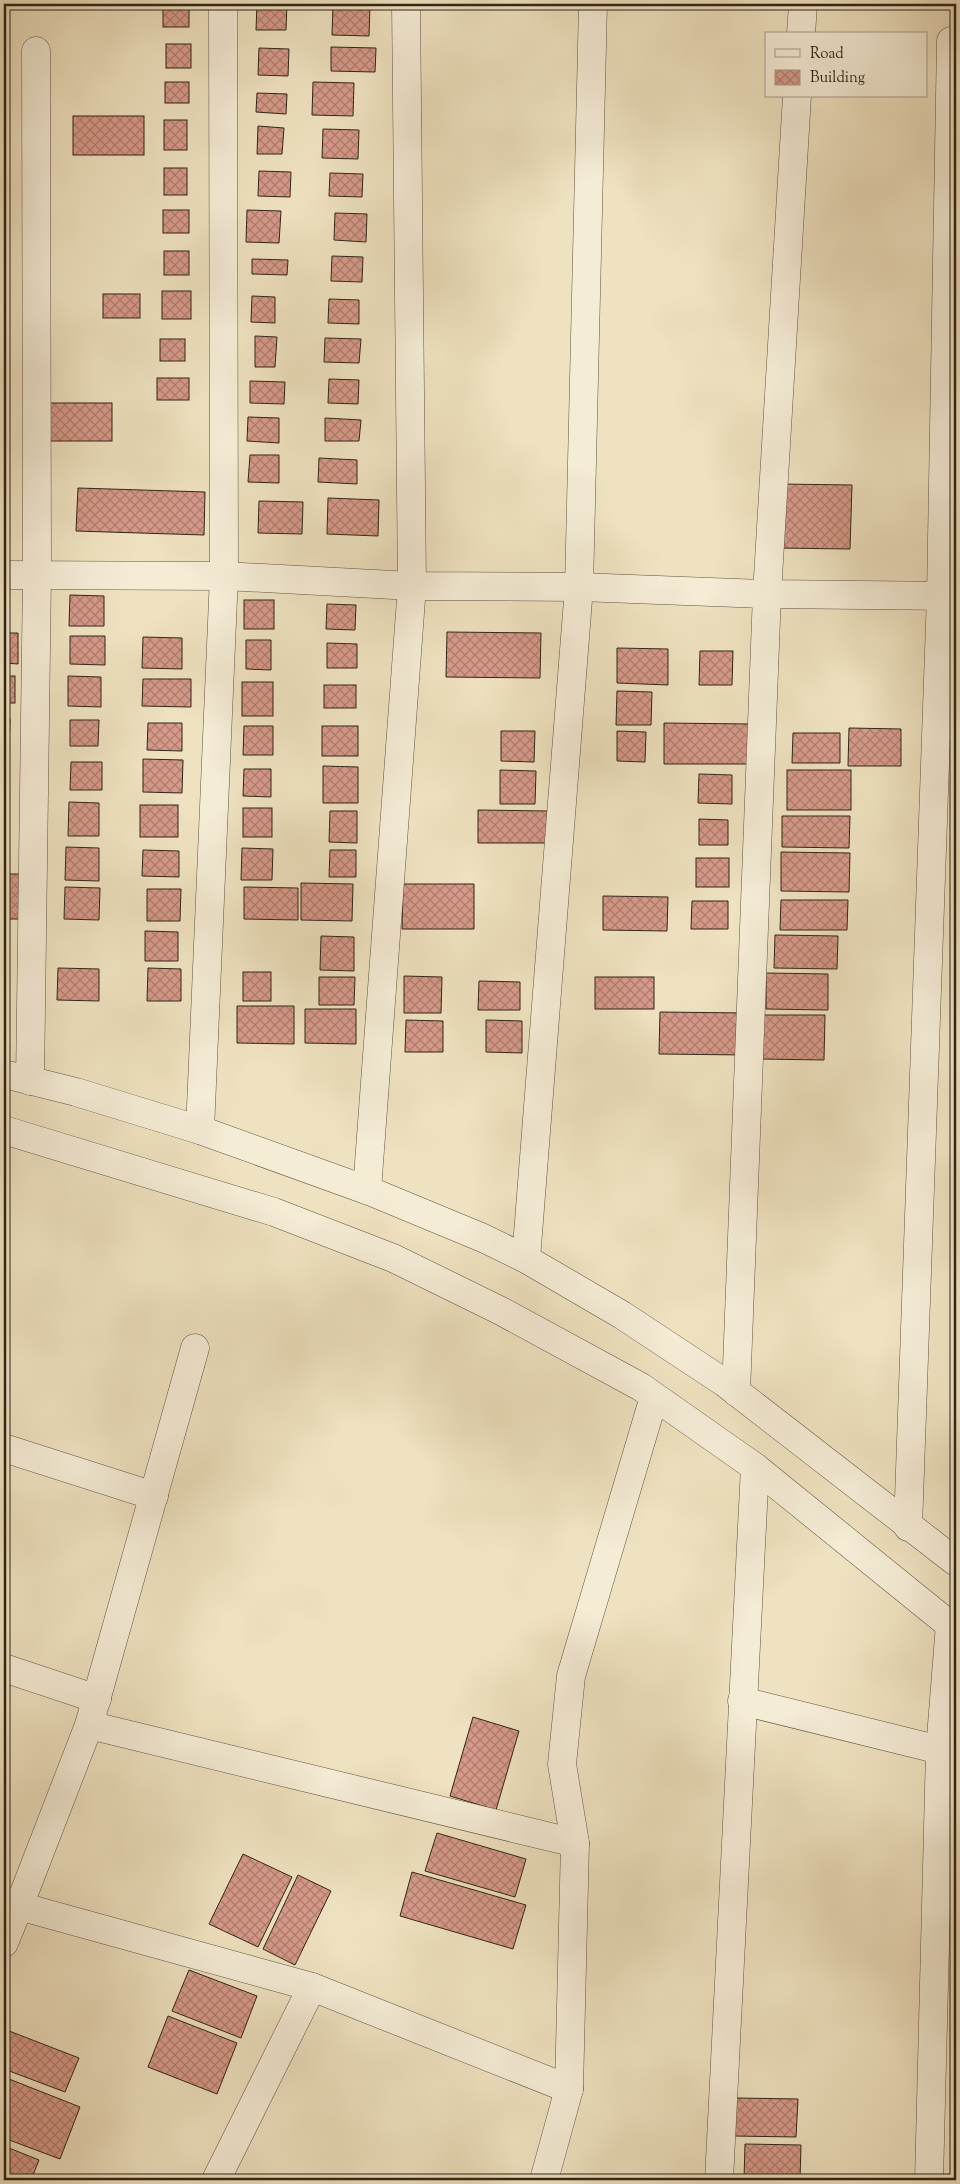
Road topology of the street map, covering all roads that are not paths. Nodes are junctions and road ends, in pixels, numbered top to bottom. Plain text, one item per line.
1 (223, 4) edge
2 (406, 4) edge
3 (593, 4) edge
4 (803, 4) edge
5 (801, 32) edge
6 (951, 41) dead end
7 (36, 51) dead end
8 (797, 98) edge
9 (4, 575) edge
10 (37, 576) junction
11 (224, 576) junction
12 (412, 586) junction
13 (579, 587) junction
14 (767, 594) junction
15 (949, 595) edge
16 (4, 1074) edge
17 (30, 1081) junction
18 (4, 1130) edge
19 (200, 1130) junction
20 (367, 1190) junction
21 (526, 1259) junction
22 (195, 1348) dead end
23 (736, 1392) junction
24 (654, 1397) junction
25 (4, 1448) edge
26 (755, 1467) junction
27 (154, 1496) junction
28 (908, 1527) junction
29 (956, 1562) edge
30 (953, 1627) edge
31 (4, 1668) edge
32 (97, 1699) junction
33 (742, 1701) junction
34 (89, 1725) junction
35 (940, 1750) junction
36 (956, 1808) edge
37 (574, 1843) junction
38 (12, 1903) edge
39 (4, 1943) edge
40 (312, 1987) junction
41 (569, 2089) junction
42 (216, 2180) edge
43 (544, 2180) edge
44 (719, 2180) edge
45 (929, 2180) edge

1 - 11 street
2 - 12 street
3 - 13 street
4 - 5 street
6 - 15 street
7 - 10 street
8 - 14 street
9 - 10 street
10 - 11 street
10 - 17 street
11 - 12 street
11 - 19 street
12 - 13 street
12 - 20 street
13 - 14 street
13 - 21 street
14 - 15 street
14 - 23 street
15 - 28 street
16 - 17 street
17 - 19 street
18 - 24 street
19 - 20 street
20 - 21 street
21 - 23 street
22 - 27 street
23 - 28 street
24 - 26 street
24 - 37 street
25 - 27 street
26 - 30 street
26 - 33 street
27 - 32 street
28 - 29 street
30 - 35 street
31 - 32 street
32 - 34 street
33 - 35 street
33 - 44 street
34 - 37 street
34 - 38 street
35 - 36 street
35 - 45 street
37 - 41 street
38 - 39 street
38 - 40 street
40 - 41 street
40 - 42 street
41 - 43 street

